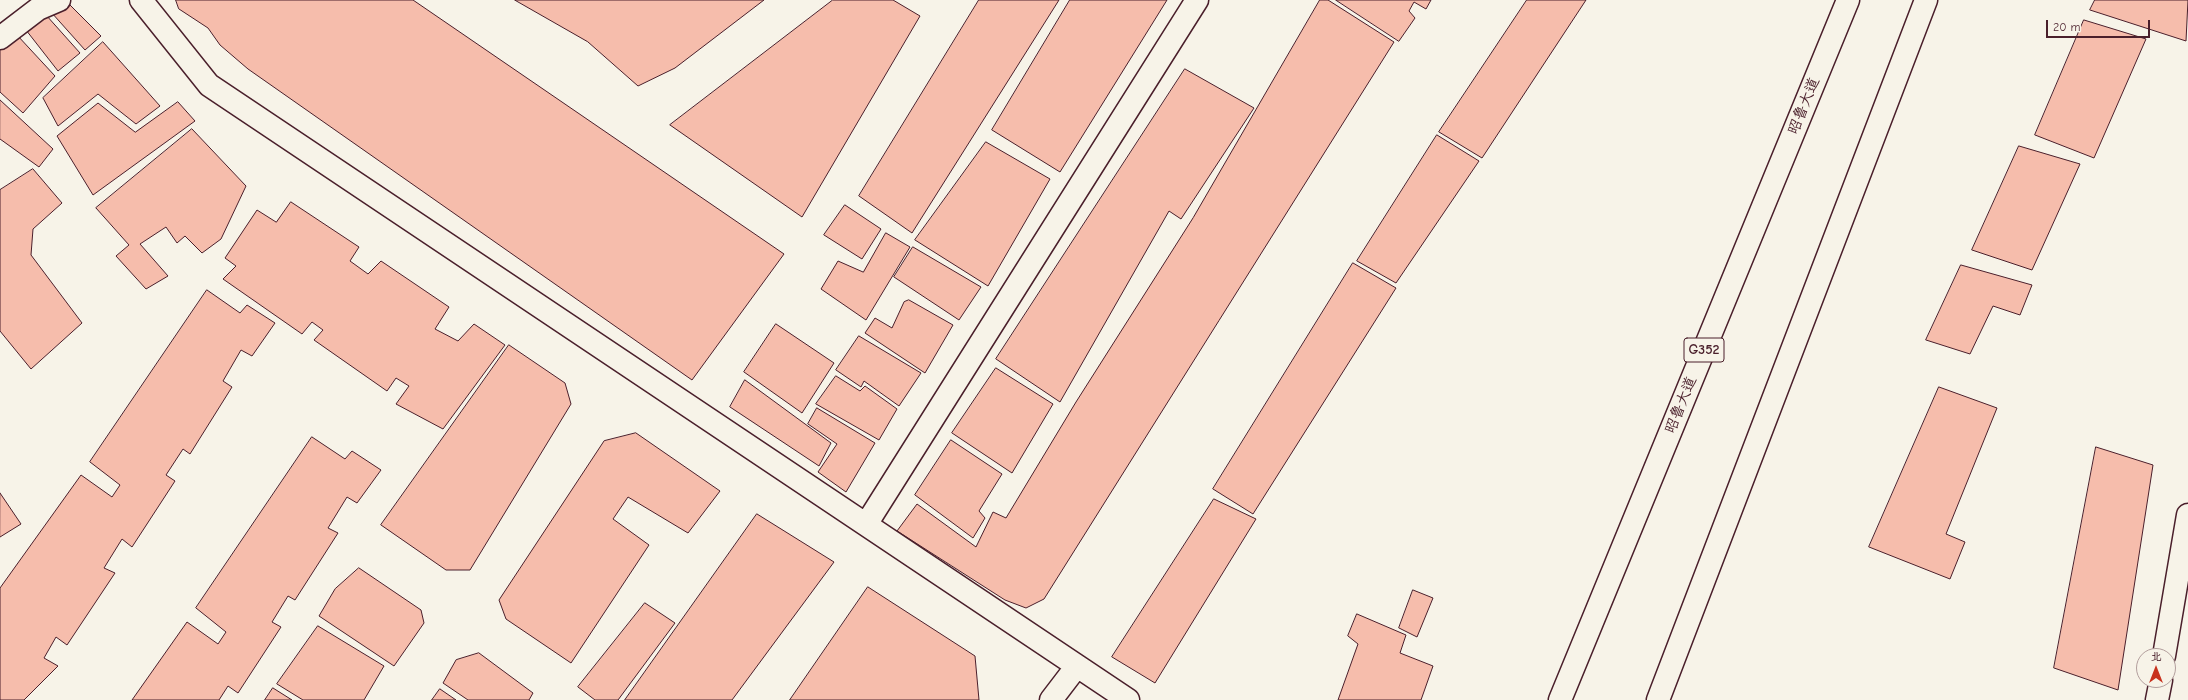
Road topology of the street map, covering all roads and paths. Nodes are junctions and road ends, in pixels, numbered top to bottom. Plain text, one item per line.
1 (59, 0) edge
2 (141, 0) edge
3 (1197, 0) edge
4 (1848, 0) edge
5 (1926, 0) edge
6 (0, 38) edge
7 (2188, 515) edge
8 (867, 523) junction
9 (2183, 569) edge
10 (2166, 648) edge
11 (1078, 666) junction
12 (2159, 688) edge
13 (1051, 700) edge
14 (1128, 700) edge
15 (1560, 700) edge
16 (1658, 700) edge
17 (2157, 700) edge

1 - 6 main road
2 - 8 main road
3 - 8 main road
4 - 15 main road, 昭鲁大道 / G352
5 - 16 main road
7 - 9 main road
8 - 11 main road
9 - 10 main road
11 - 13 main road
11 - 14 main road
12 - 17 main road

